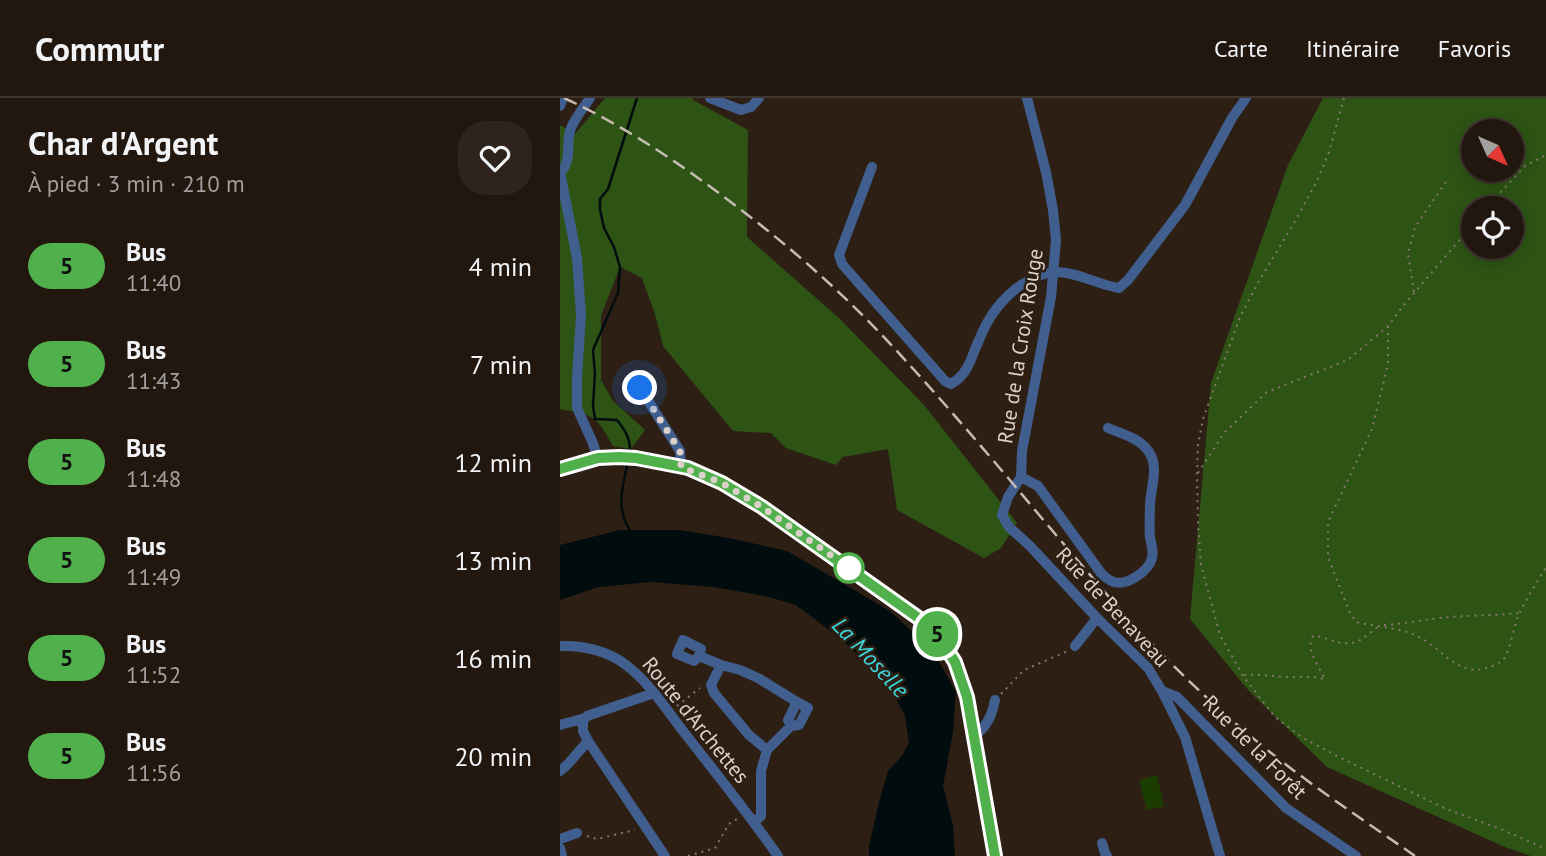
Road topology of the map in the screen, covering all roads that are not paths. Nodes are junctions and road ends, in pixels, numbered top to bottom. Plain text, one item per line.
1 (563, 98) edge
2 (590, 98) edge
3 (710, 98) edge
4 (759, 98) edge
5 (1027, 98) edge
6 (1245, 98) edge
7 (560, 106) edge
8 (565, 132) edge
9 (872, 167) dead end
10 (560, 173) edge
11 (1053, 272) junction
12 (640, 388) dead end
13 (1108, 428) dead end
14 (598, 458) junction
15 (681, 467) junction
16 (560, 469) edge
17 (1021, 477) junction
18 (1097, 618) junction
19 (560, 646) edge
20 (1075, 646) road end
21 (699, 656) dead end
22 (721, 666) junction
23 (1162, 691) junction
24 (654, 693) junction
25 (995, 700) road end
26 (585, 718) junction
27 (560, 725) edge
28 (974, 736) junction
29 (588, 741) junction
30 (767, 750) junction
31 (560, 771) edge
32 (754, 822) junction
33 (577, 833) road end
34 (560, 839) edge
35 (1102, 843) dead end
36 (560, 848) edge
37 (1219, 854) edge
38 (562, 856) edge
39 (665, 856) edge
40 (778, 856) edge
41 (995, 856) edge
42 (1108, 856) edge
43 (1231, 856) edge
44 (1356, 856) edge

1 - 7 street
2 - 8 street
3 - 4 street
5 - 11 street, Rue de la Croix Rouge
6 - 11 street
8 - 10 street
9 - 11 street
10 - 14 street
11 - 17 street, Rue de la Croix Rouge
12 - 15 street
13 - 17 street
14 - 15 main road
14 - 16 main road
15 - 28 main road
17 - 18 street, Rue de Benaveau
18 - 20 street
18 - 23 street, Rue de Benaveau
19 - 24 street, Route d'Archettes
21 - 22 street
22 - 30 street
22 - 30 street
23 - 37 street, Rue de Benaveau
23 - 44 street, Rue de la Forêt
24 - 26 street
24 - 32 street, Route d'Archettes
25 - 28 street
26 - 27 street
26 - 29 street
28 - 41 main road
29 - 31 street
29 - 39 street
30 - 32 street
32 - 40 street, Route d'Archettes
33 - 34 street
35 - 42 street
36 - 38 street
37 - 43 street

